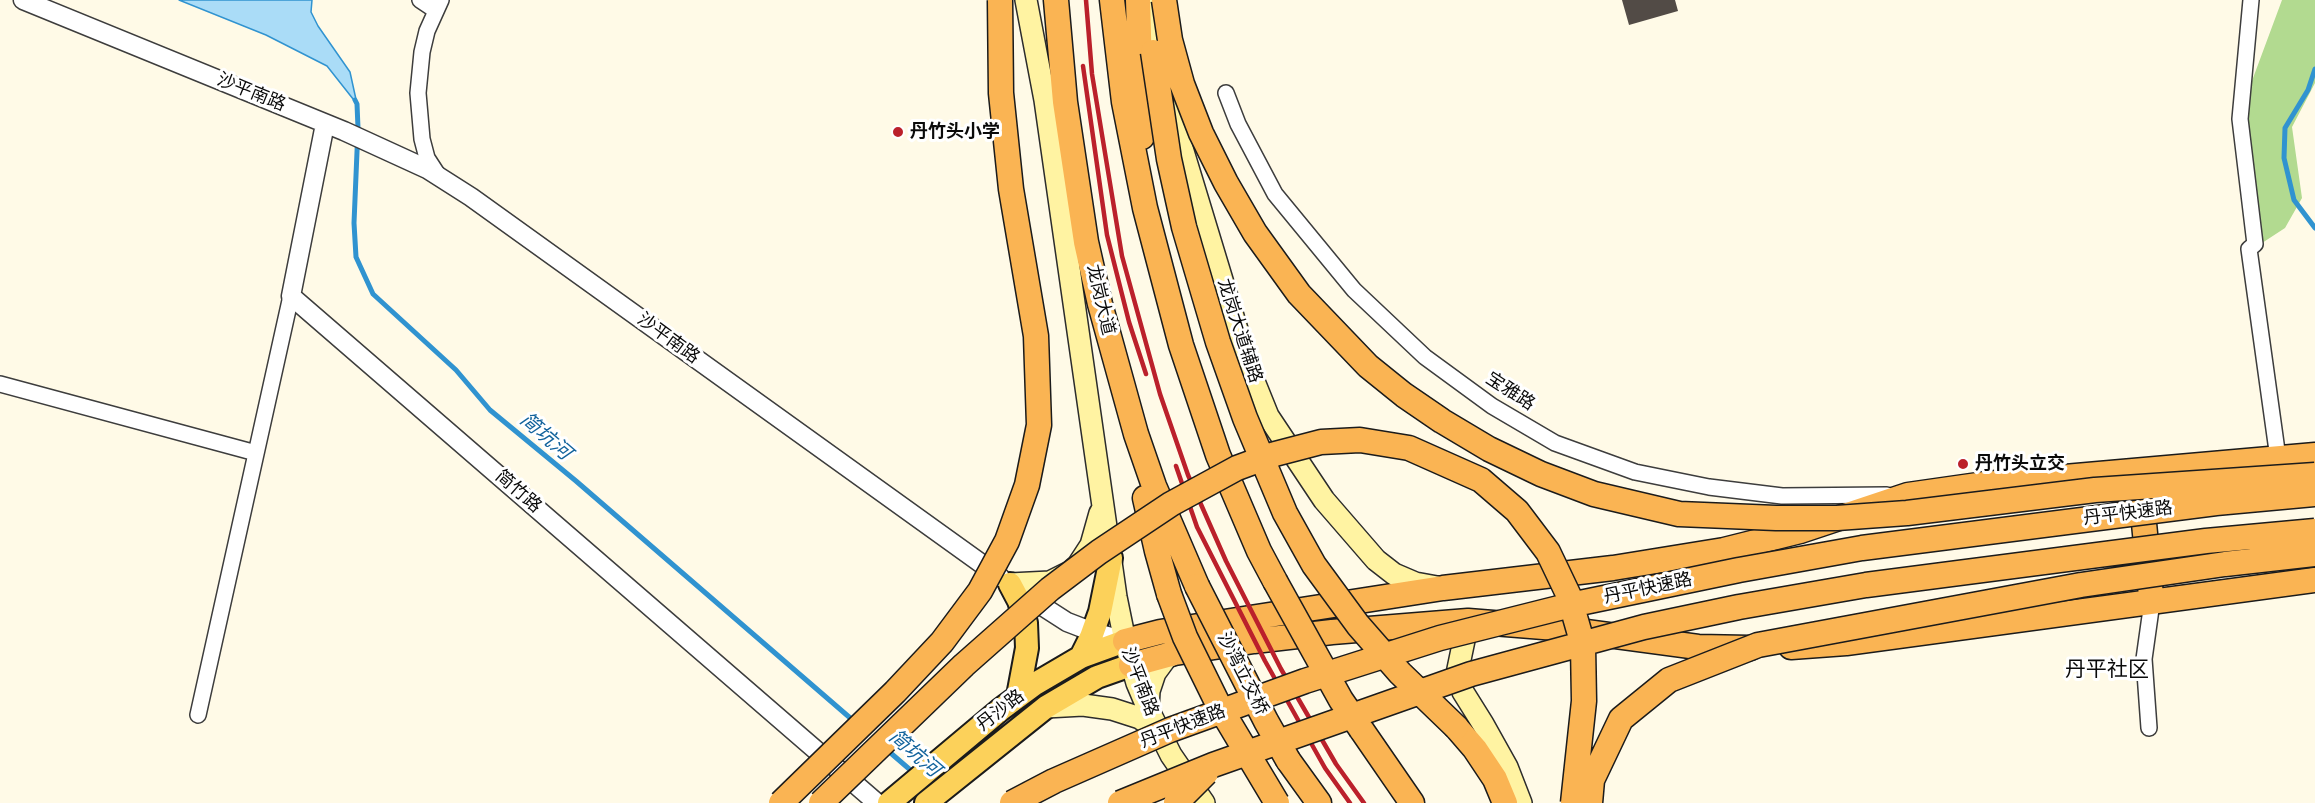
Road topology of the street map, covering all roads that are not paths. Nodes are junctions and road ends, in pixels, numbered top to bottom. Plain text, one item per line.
1 (23, 0) edge
2 (420, 0) edge
3 (1000, 0) edge
4 (1026, 0) edge
5 (1112, 0) edge
6 (1138, 0) edge
7 (1148, 0) edge
8 (1164, 0) edge
9 (2251, 0) edge
10 (438, 5) edge
11 (1056, 5) edge
12 (1153, 52) junction
13 (1226, 93) dead end
14 (325, 124) junction
15 (438, 176) junction
16 (1145, 208) junction
17 (291, 296) junction
18 (0, 384) edge
19 (1136, 434) junction
20 (256, 453) junction
21 (2315, 455) edge
22 (2278, 458) junction
23 (2139, 471) junction
24 (2315, 475) edge
25 (1100, 483) junction
26 (1726, 490) junction
27 (2315, 494) edge
28 (1908, 495) junction
29 (2315, 531) edge
30 (1737, 547) junction
31 (2315, 554) edge
32 (1111, 558) junction
33 (2315, 580) edge
34 (1010, 584) junction
35 (1197, 586) joint
36 (1443, 588) junction
37 (2151, 602) junction
38 (1468, 621) junction
39 (1093, 632) junction
40 (1125, 641) junction
41 (1165, 655) junction
42 (1081, 657) junction
43 (1131, 665) junction
44 (1018, 696) junction
45 (1046, 707) junction
46 (1148, 709) junction
47 (198, 715) dead end
48 (2150, 728) dead end
49 (1161, 734) junction
50 (1213, 765) junction
51 (781, 803) edge
52 (821, 803) edge
53 (877, 803) edge
54 (889, 803) edge
55 (926, 803) edge
56 (1012, 803) edge
57 (1120, 803) edge
58 (1176, 803) edge
59 (1204, 803) edge
60 (1277, 803) edge
61 (1319, 803) edge
62 (1412, 803) edge
63 (1505, 803) edge
64 (1521, 803) edge
65 (1573, 803) edge
66 (1590, 803) edge

1 - 14 street, 沙平南路
2 - 10 street
3 - 51 highway, bridge
4 - 25 main road
5 - 16 highway
6 - 16 highway
7 - 12 main road, 龙岗大道辅路
8 - 24 highway, bridge
9 - 22 street
10 - 15 street
11 - 19 highway, 龙岗大道
12 - 36 main road, 龙岗大道辅路
12 - 63 highway, bridge
13 - 26 street, 宝雅路
14 - 15 street, 沙平南路
14 - 17 street
15 - 34 street, 沙平南路
16 - 62 highway, bridge
17 - 20 street
17 - 53 street, 简竹路
18 - 20 street
19 - 35 highway, 龙岗大道
19 - 60 highway, bridge
20 - 47 street
21 - 22 highway
22 - 23 highway
23 - 28 highway
23 - 37 highway
25 - 32 main road
25 - 34 main road
26 - 28 street, 宝雅路
26 - 30 street
27 - 56 highway, 丹平快速路, bridge
28 - 30 highway
29 - 50 highway, 丹平快速路, bridge
30 - 36 highway
31 - 66 highway, bridge
32 - 39 main road
32 - 40 main road
33 - 37 highway
34 - 39 street, 沙平南路
34 - 44 main road
35 - 61 highway, 沙湾立交桥, bridge
36 - 40 highway
37 - 38 highway
37 - 48 street
38 - 41 highway
38 - 64 main road
39 - 40 street, 沙平南路
39 - 42 main road
40 - 42 main road, 丹沙路
40 - 43 main road, 沙平南路
41 - 43 highway
41 - 46 main road
42 - 44 main road, 丹沙路
43 - 45 main road, 丹沙路
43 - 46 main road, 沙平南路
44 - 54 main road, 丹沙路
45 - 49 main road
45 - 55 main road, 丹沙路
46 - 49 main road, 沙平南路
49 - 59 main road, 沙平南路
50 - 57 highway, 丹平快速路, bridge
50 - 58 highway, bridge
52 - 65 highway, bridge

